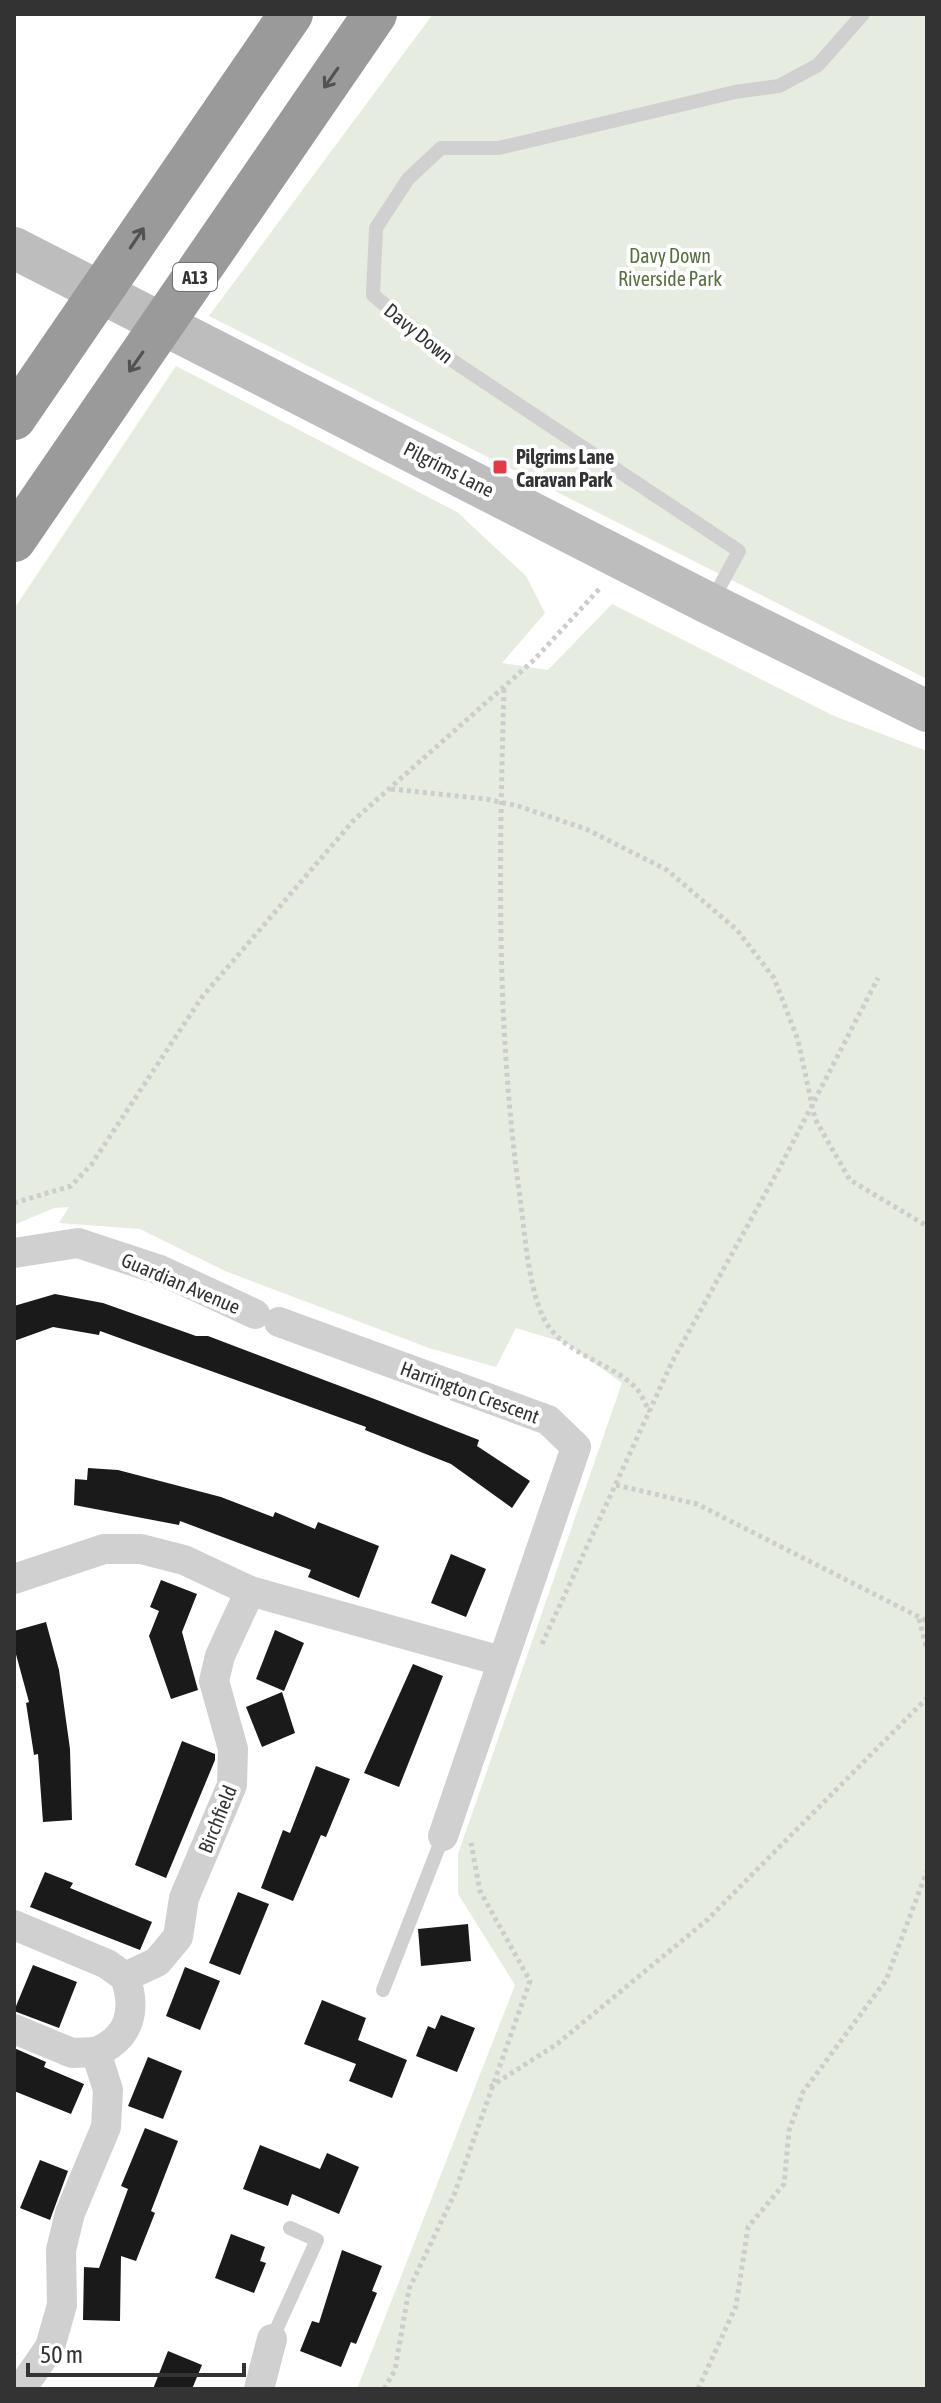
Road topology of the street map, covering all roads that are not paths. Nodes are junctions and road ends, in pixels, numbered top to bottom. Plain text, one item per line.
1 (291, 14) edge
2 (375, 14) edge
3 (863, 14) edge
4 (15, 249) edge
5 (14, 418) edge
6 (14, 540) edge
7 (710, 604) junction
8 (927, 711) edge
9 (14, 1253) edge
10 (267, 1318) joint
11 (14, 1579) edge
12 (250, 1591) junction
13 (501, 1661) junction
14 (456, 1838) joint
15 (14, 1925) edge
16 (125, 1977) junction
17 (383, 1990) dead end
18 (14, 2029) edge
19 (96, 2052) junction
20 (290, 2228) dead end
21 (272, 2339) joint
22 (21, 2389) edge
23 (259, 2389) edge

5 -> 1 highway
2 -> 6 highway, A13
3 - 7 lane, Davy Down
4 - 7 main road, Pilgrims Lane
7 - 8 main road, Pilgrims Lane
9 - 10 street, Guardian Avenue
10 - 13 street, Harrington Crescent
11 - 12 street
12 - 13 street
12 - 16 street, Birchfield
13 - 14 street, Harrington Crescent
14 - 17 lane
15 - 16 street
16 - 19 street
18 - 19 street
19 - 22 street
20 - 21 lane
21 - 23 street

